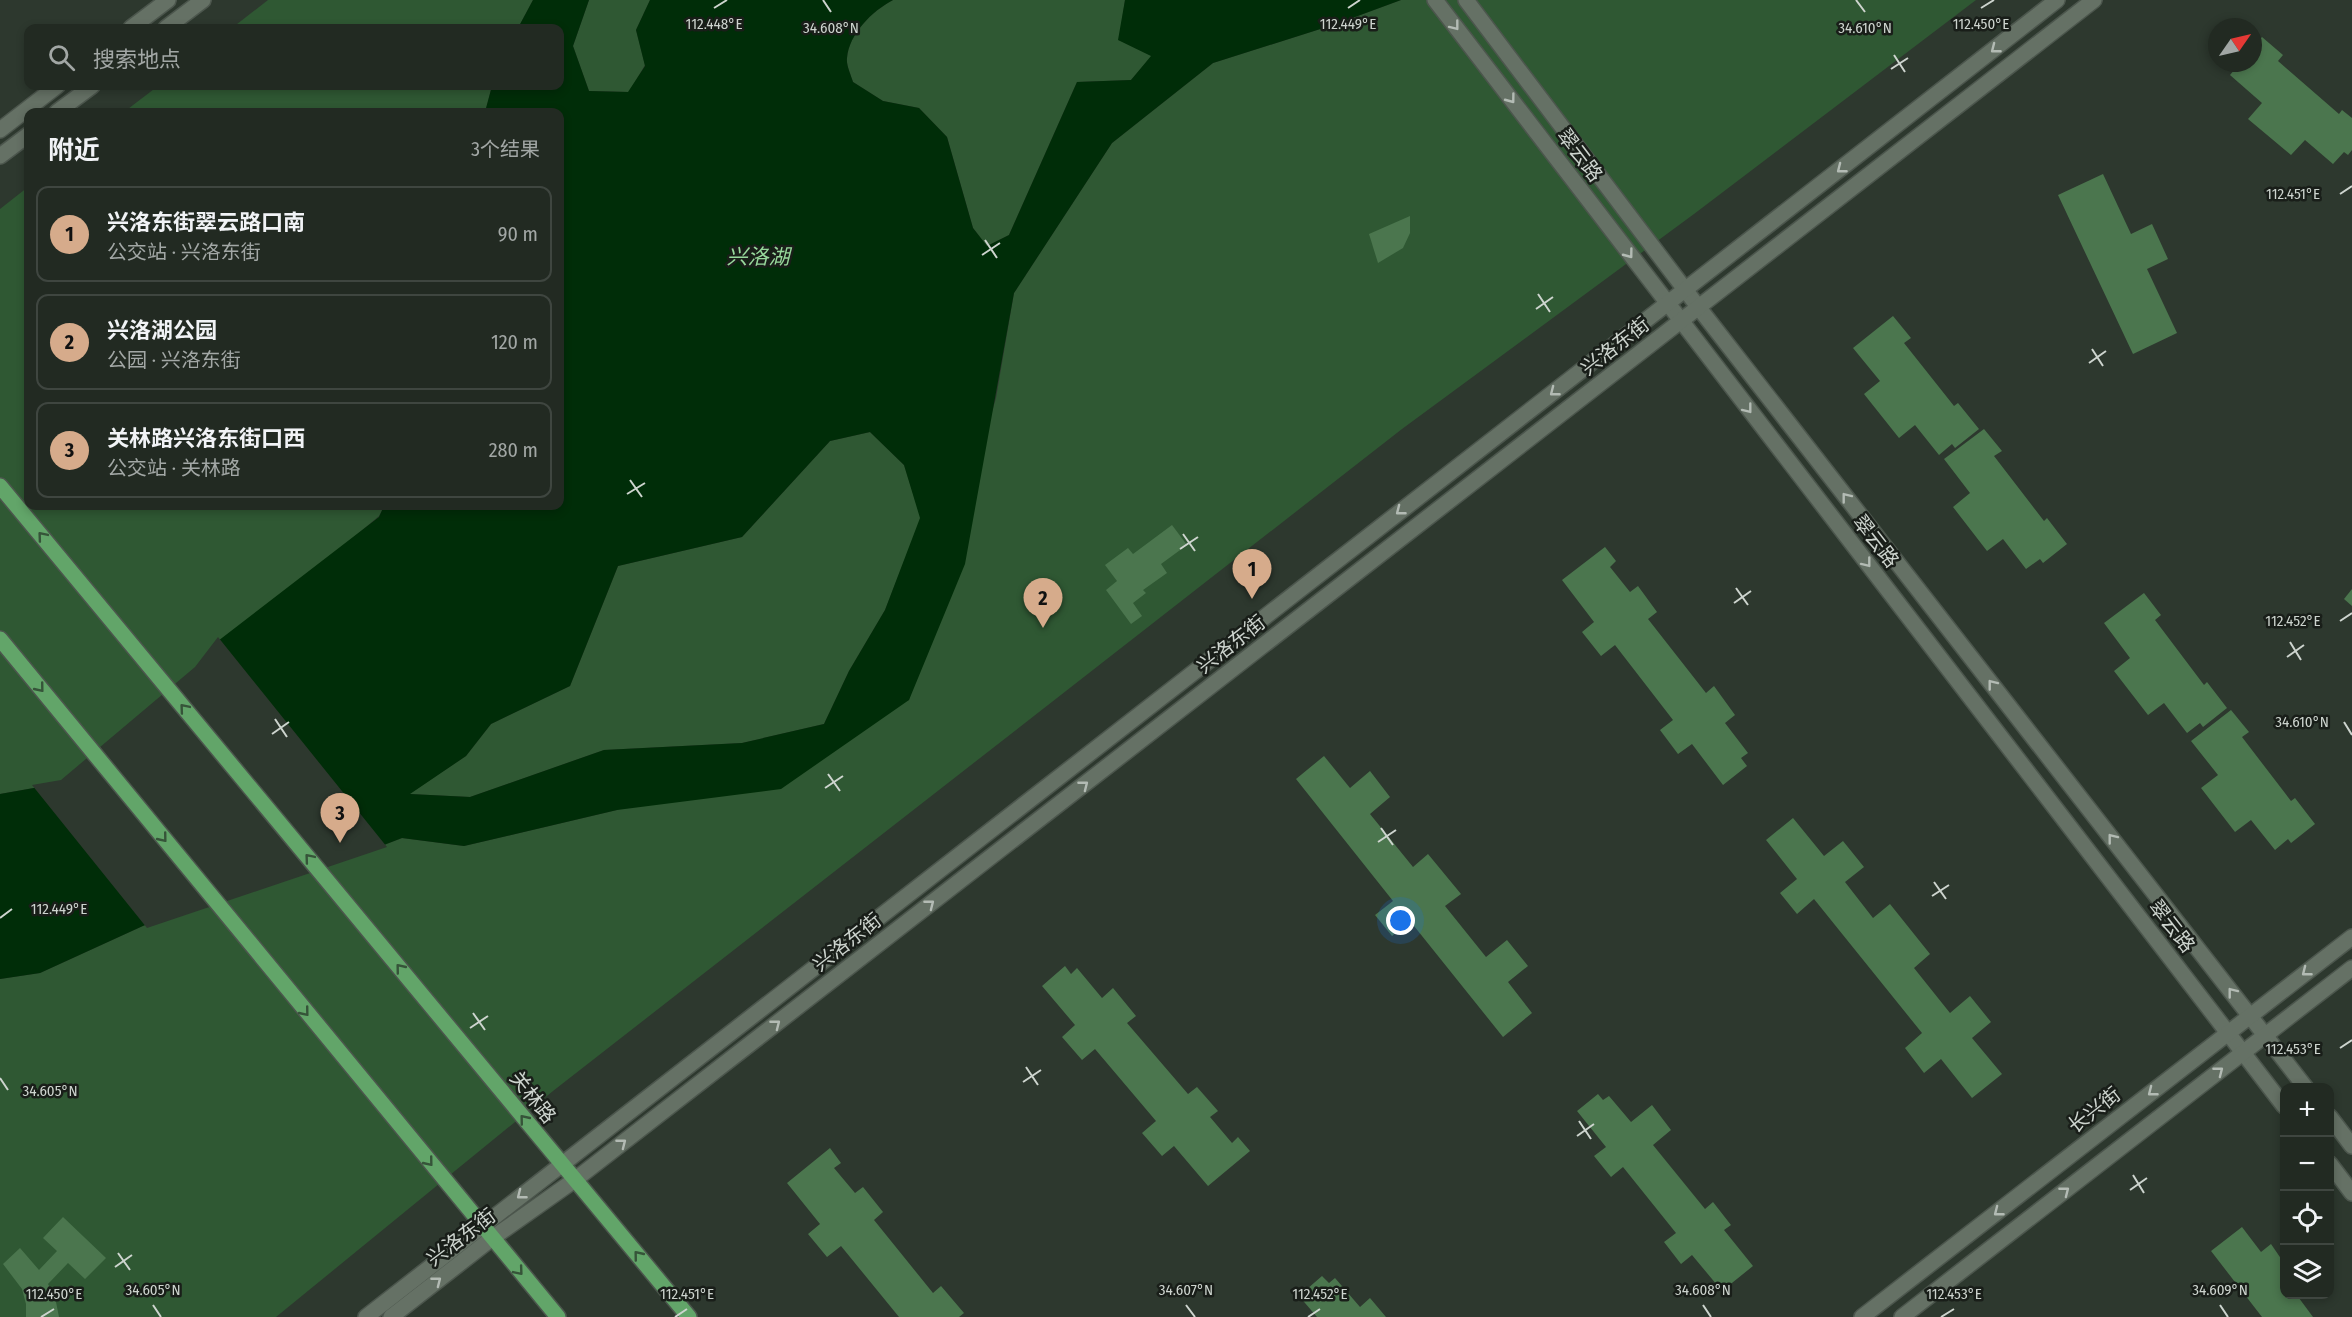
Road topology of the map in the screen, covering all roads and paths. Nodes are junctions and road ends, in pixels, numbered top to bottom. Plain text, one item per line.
1 (168, 0) edge
2 (203, 0) edge
3 (1435, 0) edge
4 (1466, 0) edge
5 (2057, 0) edge
6 (2094, 0) edge
7 (136, 24) edge
8 (171, 24) edge
9 (52, 90) edge
10 (87, 90) edge
11 (28, 108) edge
12 (62, 108) edge
13 (24, 111) edge
14 (0, 130) edge
15 (24, 138) edge
16 (0, 156) edge
17 (1686, 290) junction
18 (1667, 304) junction
19 (1699, 308) junction
20 (1681, 322) junction
21 (0, 486) edge
22 (1, 641) edge
23 (2352, 936) edge
24 (2352, 968) edge
25 (2250, 1015) junction
26 (2228, 1033) junction
27 (2266, 1035) junction
28 (2243, 1052) junction
29 (2302, 1083) edge
30 (2280, 1101) edge
31 (2334, 1122) edge
32 (2352, 1146) edge
33 (561, 1164) junction
34 (2334, 1169) edge
35 (576, 1179) junction
36 (2352, 1193) edge
37 (486, 1232) junction
38 (366, 1317) edge
39 (391, 1317) edge
40 (558, 1317) edge
41 (688, 1317) edge
42 (1862, 1317) edge
43 (1902, 1317) edge

1 - 7 street
2 - 8 street
3 -> 18 street, 翠云路
4 - 17 street, 翠云路
5 -> 17 street, 兴洛东街
6 - 19 street, 兴洛东街
9 - 11 street
10 - 12 street
13 - 14 street
15 - 16 street
17 - 18 street, 兴洛东街
17 - 19 street, 翠云路
18 - 20 street, 翠云路
18 -> 33 street, 兴洛东街
19 - 20 street, 兴洛东街
25 -> 19 street, 翠云路
20 -> 26 street, 翠云路
35 -> 20 street, 兴洛东街
33 -> 21 main road, 关林路
22 -> 37 main road
23 -> 25 street, 长兴街
24 - 27 street
25 - 26 street, 长兴街
25 - 27 street, 翠云路
26 - 28 street, 翠云路
26 -> 42 street, 长兴街
27 - 28 street
27 - 29 street, 翠云路
28 - 30 street, 翠云路
43 -> 28 street
31 - 32 street
33 - 35 main road, 关林路
33 -> 37 street, 兴洛东街
34 - 36 street
35 - 37 street, 兴洛东街
41 -> 35 main road, 关林路
37 - 38 street, 兴洛东街
39 -> 37 street, 兴洛东街
37 -> 40 main road

